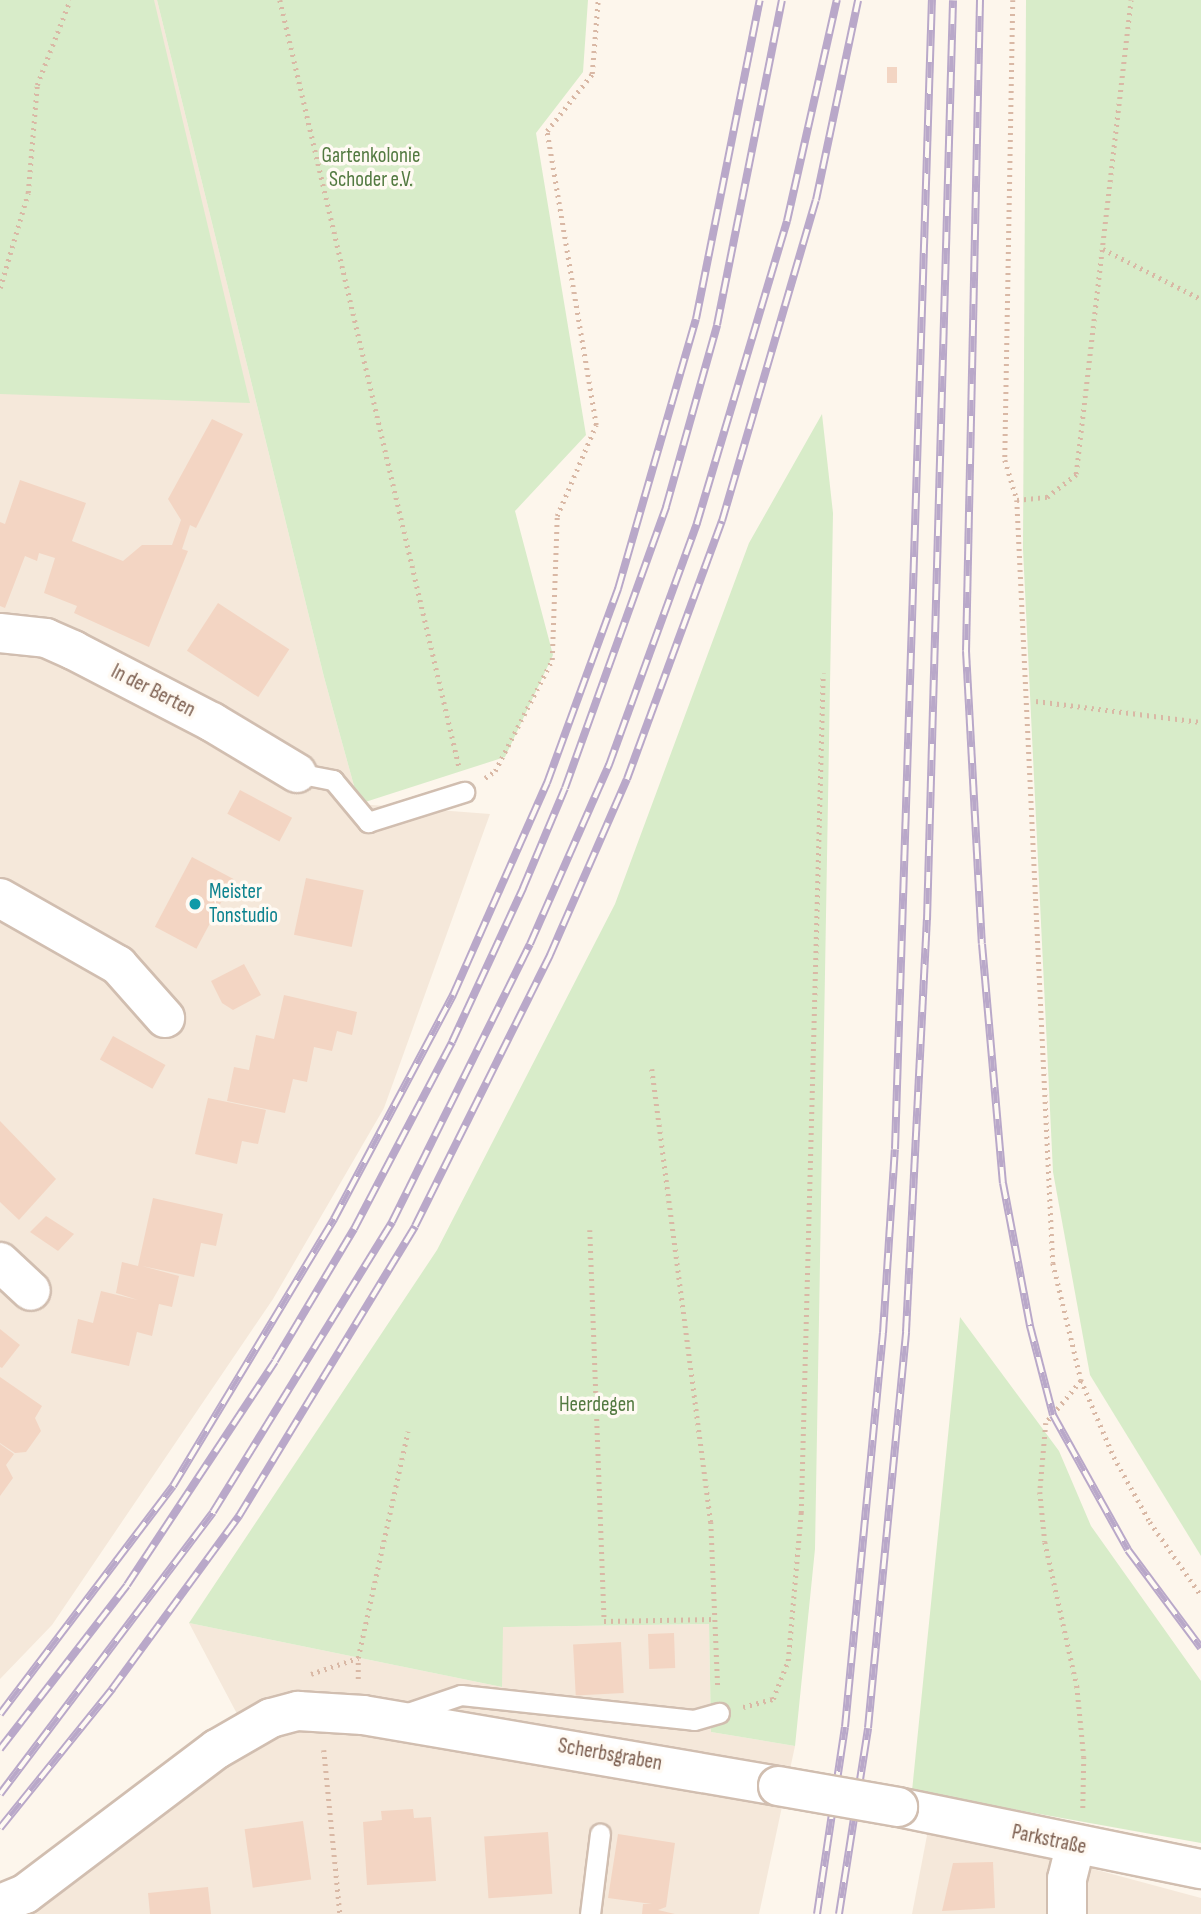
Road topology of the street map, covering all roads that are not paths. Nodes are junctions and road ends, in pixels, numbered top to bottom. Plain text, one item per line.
1 (0, 633) edge
2 (297, 773) joint
3 (464, 792) road end
4 (0, 898) edge
5 (165, 1018) dead end
6 (0, 1262) edge
7 (31, 1291) dead end
8 (719, 1713) road end
9 (377, 1717) junction
10 (898, 1807) joint
11 (600, 1834) dead end
12 (1075, 1846) junction
13 (1201, 1869) edge
14 (0, 1904) edge
15 (590, 1914) edge
16 (1067, 1914) edge

1 - 2 street, In der Berten
2 - 3 lane
4 - 5 street
6 - 7 street
8 - 9 lane
9 - 10 street, Scherbsgraben, bridge
9 - 14 street, Scherbsgraben
10 - 12 street, Parkstraße
11 - 15 lane
12 - 13 street, Parkstraße
12 - 16 street

